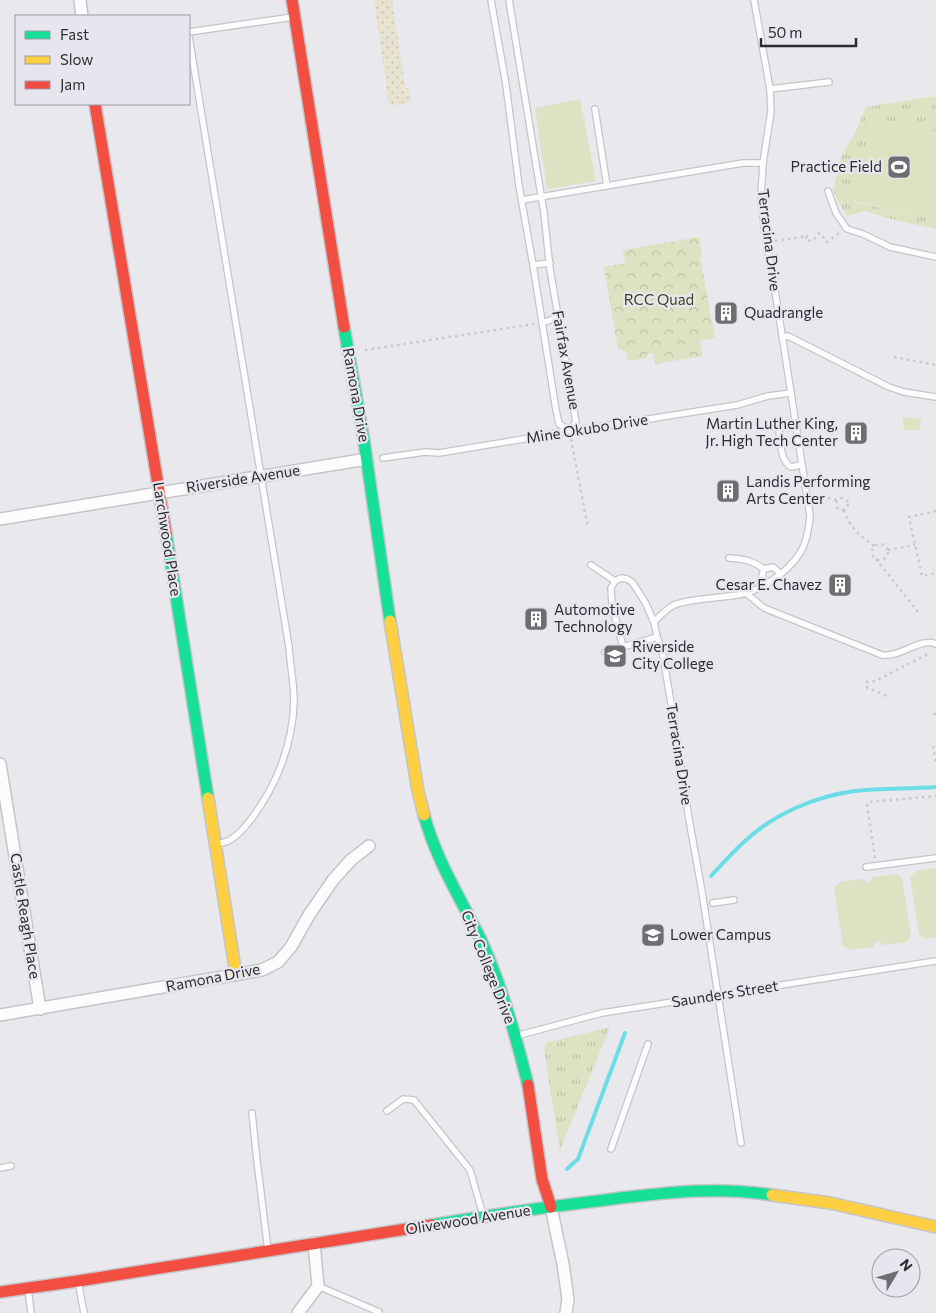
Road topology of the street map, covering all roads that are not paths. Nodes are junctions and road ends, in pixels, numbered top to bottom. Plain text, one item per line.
1 (80, 0) edge
2 (292, 0) edge
3 (492, 0) edge
4 (509, 0) edge
5 (754, 0) edge
6 (82, 15) edge
7 (295, 16) junction
8 (190, 32) edge
9 (190, 43) edge
10 (829, 82) dead end
11 (770, 89) junction
12 (95, 105) edge
13 (595, 109) dead end
14 (763, 163) junction
15 (607, 186) junction
16 (828, 191) dead end
17 (540, 197) junction
18 (522, 200) junction
19 (936, 256) edge
20 (550, 263) junction
21 (533, 265) junction
22 (559, 317) junction
23 (542, 323) junction
24 (782, 337) junction
25 (791, 393) junction
26 (936, 397) edge
27 (795, 421) junction
28 (570, 430) junction
29 (383, 458) dead end
30 (367, 459) junction
31 (801, 465) junction
32 (261, 477) junction
33 (159, 493) junction
34 (0, 518) edge
35 (728, 558) dead end
36 (591, 565) dead end
37 (764, 569) junction
38 (781, 574) junction
39 (615, 581) junction
40 (766, 584) junction
41 (746, 593) junction
42 (654, 622) junction
43 (657, 637) junction
44 (936, 644) edge
45 (624, 647) junction
46 (606, 652) dead end
47 (0, 764) edge
48 (418, 791) joint
49 (215, 844) junction
50 (369, 846) dead end
51 (936, 858) edge
52 (866, 867) dead end
53 (734, 900) dead end
54 (713, 904) dead end
55 (936, 961) edge
56 (236, 975) junction
57 (718, 995) junction
58 (40, 1008) junction
59 (0, 1015) edge
60 (516, 1036) junction
61 (648, 1044) dead end
62 (387, 1111) dead end
63 (252, 1113) dead end
64 (741, 1143) dead end
65 (610, 1148) dead end
66 (11, 1166) dead end
67 (0, 1168) edge
68 (551, 1207) junction
69 (484, 1217) junction
70 (936, 1227) edge
71 (314, 1243) junction
72 (268, 1251) junction
73 (78, 1281) junction
74 (318, 1286) junction
75 (28, 1289) junction
76 (0, 1292) edge
77 (379, 1312) dead end
78 (31, 1313) edge
79 (84, 1313) edge
80 (298, 1313) edge
81 (566, 1313) edge

1 - 6 street
2 - 7 street, Ramona Drive
3 - 18 lane, Fairfax Avenue
4 - 17 lane, Fairfax Avenue
5 - 11 lane, Terracina Drive
7 - 8 lane
7 - 30 street, Ramona Drive
9 - 32 lane
10 - 11 lane
11 - 14 lane, Terracina Drive
12 - 33 street, Larchwood Place
13 - 15 lane
14 - 15 lane
14 - 24 lane, Terracina Drive
15 - 17 lane
16 - 19 lane
17 - 18 lane
17 - 20 lane, Fairfax Avenue
18 - 21 lane, Fairfax Avenue
20 - 21 lane
20 - 22 lane, Fairfax Avenue
21 - 23 lane, Fairfax Avenue
22 - 23 lane
22 - 28 lane, Fairfax Avenue
23 - 28 lane, Fairfax Avenue
24 - 25 lane, Terracina Drive
24 - 26 lane
25 - 27 lane, Terracina Drive
25 - 28 lane, Mine Okubo Drive
27 - 31 lane, Terracina Drive
27 - 31 lane
28 - 29 lane, Mine Okubo Drive
30 - 32 street, Riverside Avenue
30 - 48 street, Ramona Drive
31 - 38 lane, Terracina Drive
32 - 33 street, Riverside Avenue
32 - 49 lane
33 - 34 street, Riverside Avenue
33 - 49 street, Larchwood Place
35 - 37 lane
36 - 39 lane
37 - 38 lane
37 - 40 lane
38 - 40 lane, Terracina Drive
39 - 42 lane
39 - 45 lane
40 - 41 lane, Terracina Drive
41 - 42 lane, Terracina Drive
41 - 44 lane
42 - 43 lane, Terracina Drive
43 - 45 lane
43 - 57 lane, Terracina Drive
45 - 46 lane
47 - 58 street, Castle Reagh Place
48 - 60 street, City College Drive
49 - 56 street, Larchwood Place
50 - 56 street, Ramona Drive
51 - 52 lane
53 - 54 lane
55 - 57 lane, Saunders Street
56 - 58 street, Ramona Drive
57 - 60 lane, Saunders Street
57 - 64 lane, Terracina Drive
58 - 59 street, Ramona Drive
60 - 68 street, City College Drive
61 - 65 lane
62 - 69 lane
63 - 72 lane
66 - 67 lane
68 - 69 street, Olivewood Avenue
68 - 70 street, Olivewood Avenue
68 - 81 street
69 - 71 street, Olivewood Avenue
71 - 72 street, Olivewood Avenue
71 - 74 street
72 - 73 street, Olivewood Avenue
73 - 75 street, Olivewood Avenue
73 - 79 lane
74 - 77 lane
74 - 80 street
75 - 76 street, Olivewood Avenue
75 - 78 lane

